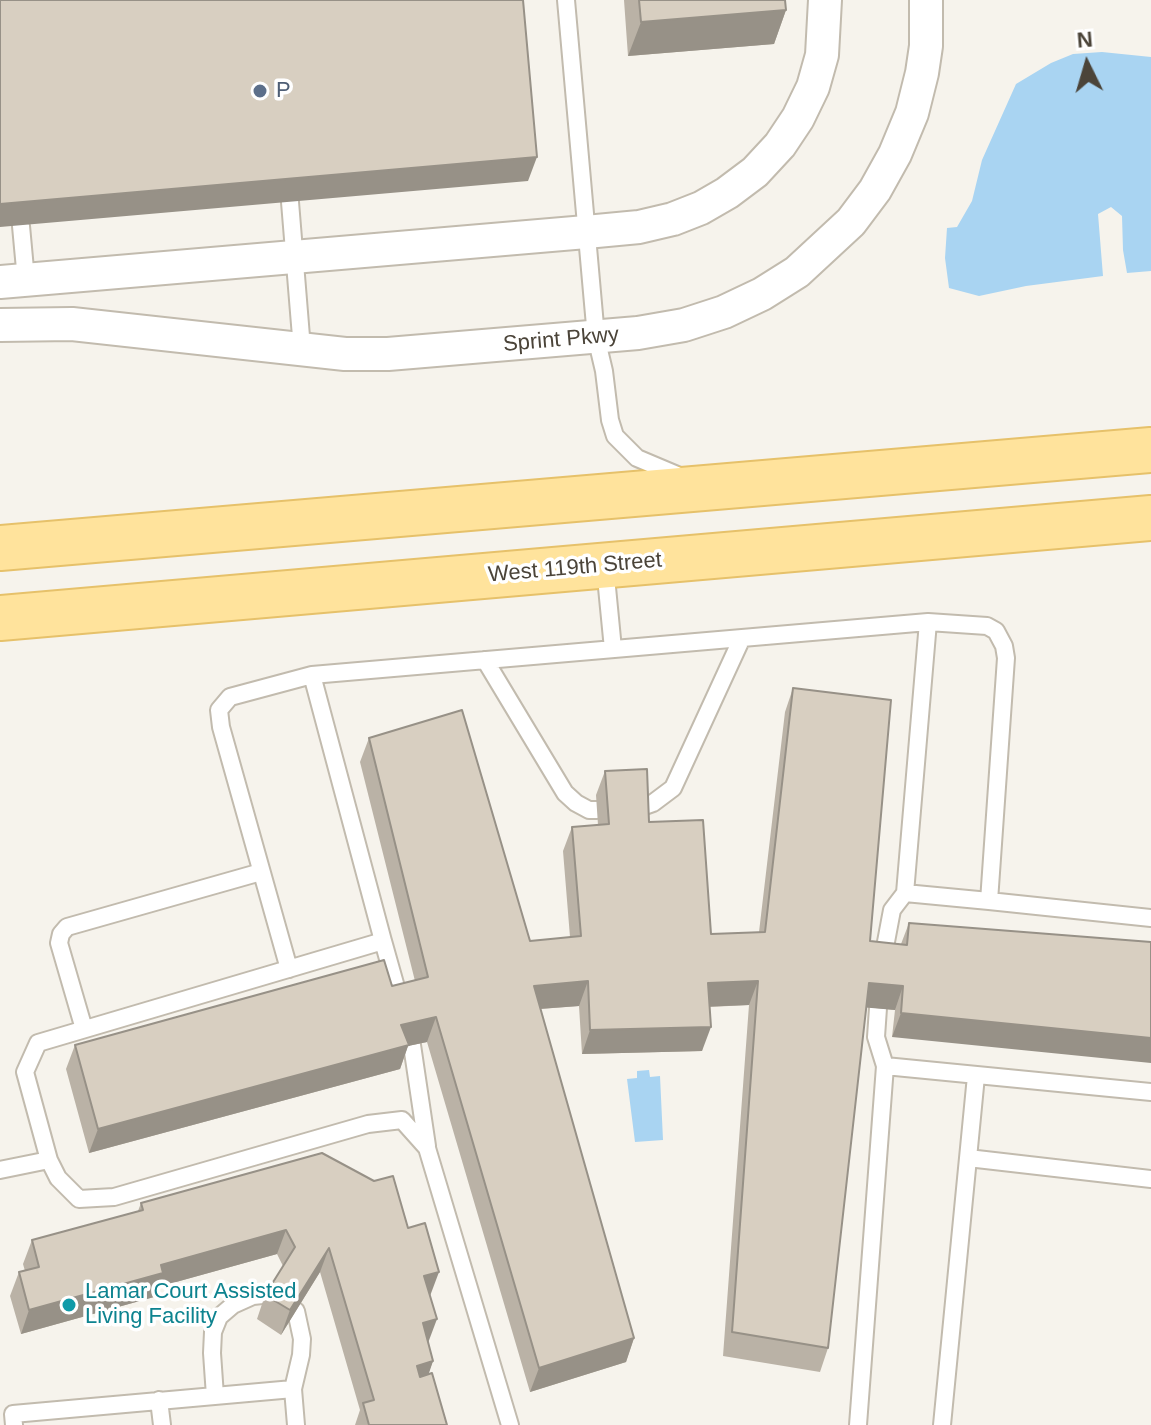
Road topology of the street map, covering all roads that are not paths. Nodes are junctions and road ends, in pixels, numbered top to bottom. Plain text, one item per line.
1 (566, 0) edge
2 (825, 0) edge
3 (926, 0) edge
4 (290, 202) edge
5 (21, 226) edge
6 (586, 232) junction
7 (295, 257) junction
8 (13, 281) edge
9 (0, 325) edge
10 (596, 337) junction
11 (302, 349) junction
12 (1151, 450) edge
13 (709, 488) junction
14 (1151, 518) edge
15 (0, 548) edge
16 (604, 566) junction
17 (0, 618) edge
18 (928, 622) junction
19 (742, 638) junction
20 (613, 649) junction
21 (485, 660) junction
22 (312, 675) junction
23 (639, 808) edge
24 (597, 810) dead end
25 (261, 872) junction
26 (905, 893) junction
27 (989, 901) junction
28 (1151, 918) edge
29 (383, 941) junction
30 (881, 967) edge
31 (289, 969) junction
32 (401, 1006) edge
33 (878, 1008) edge
34 (84, 1029) junction
35 (412, 1045) edge
36 (885, 1066) junction
37 (976, 1076) junction
38 (1151, 1092) edge
39 (427, 1148) junction
40 (968, 1158) junction
41 (49, 1160) junction
42 (0, 1170) edge
43 (1151, 1179) edge
44 (272, 1294) edge
45 (296, 1311) edge
46 (293, 1389) junction
47 (215, 1396) junction
48 (159, 1400) junction
49 (14, 1425) edge
50 (162, 1425) edge
51 (296, 1425) edge
52 (510, 1425) edge
53 (858, 1425) edge
54 (942, 1425) edge

1 - 6 lane
2 - 6 street
3 - 10 street, Sprint Pkwy
4 - 7 lane
5 - 8 lane
6 - 7 street
6 - 10 lane
7 - 8 street
7 - 11 lane
9 - 11 street, Sprint Pkwy
10 - 11 street, Sprint Pkwy
10 - 13 lane
12 - 13 main road
13 - 15 main road
14 - 16 main road, West 119th Street
16 - 17 main road, West 119th Street
16 - 20 lane
18 - 19 lane
18 - 26 lane
18 - 27 lane
19 - 20 lane
19 - 23 lane
20 - 21 lane
21 - 22 lane
21 - 24 lane
22 - 25 lane
22 - 29 lane
25 - 31 lane
25 - 34 lane
26 - 27 lane
26 - 30 lane
27 - 28 lane
29 - 31 lane
29 - 32 lane
31 - 34 lane
33 - 36 lane
34 - 41 lane
35 - 39 lane
36 - 37 lane
36 - 53 lane
37 - 38 lane
37 - 40 lane
39 - 41 lane
39 - 52 lane
40 - 43 lane
40 - 54 lane
41 - 42 lane
44 - 47 lane
45 - 46 lane
46 - 47 lane
46 - 51 lane
47 - 48 lane
48 - 49 lane
48 - 50 lane

